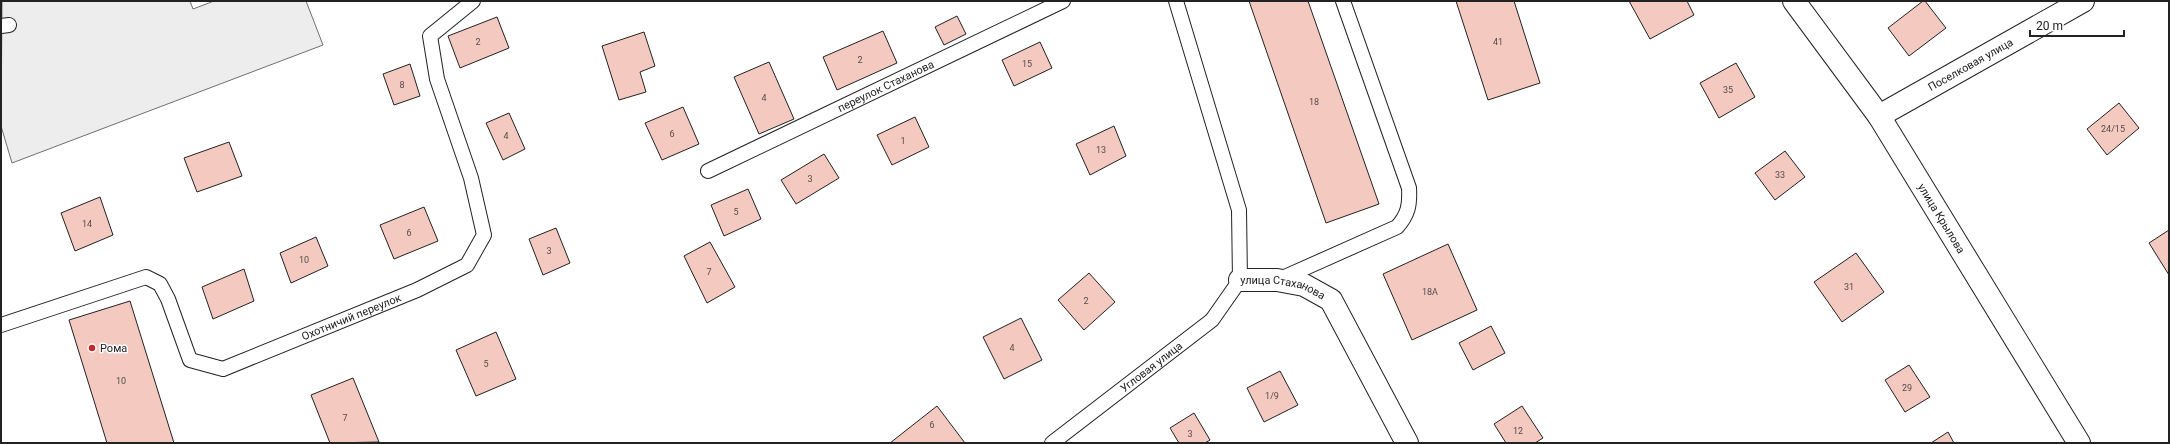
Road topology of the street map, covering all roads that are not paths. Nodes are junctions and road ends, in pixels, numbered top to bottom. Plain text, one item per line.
1 (473, 1) edge
2 (1063, 1) edge
3 (1176, 1) edge
4 (1343, 1) edge
5 (1794, 1) edge
6 (2082, 1) edge
7 (1879, 116) junction
8 (708, 171) dead end
9 (1240, 280) junction
10 (1277, 280) junction
11 (1, 325) edge
12 (1052, 443) edge
13 (1407, 443) edge
14 (2079, 443) edge

1 - 11 lane, Охотничий переулок
2 - 8 lane, переулок Стаханова
3 - 9 lane, улица Стаханова
4 - 10 lane
5 - 7 street, улица Крылова
6 - 7 street, Поселковая улица
7 - 14 street, улица Крылова
9 - 10 street, улица Стаханова
9 - 12 lane, Угловая улица
10 - 13 street, улица Стаханова

